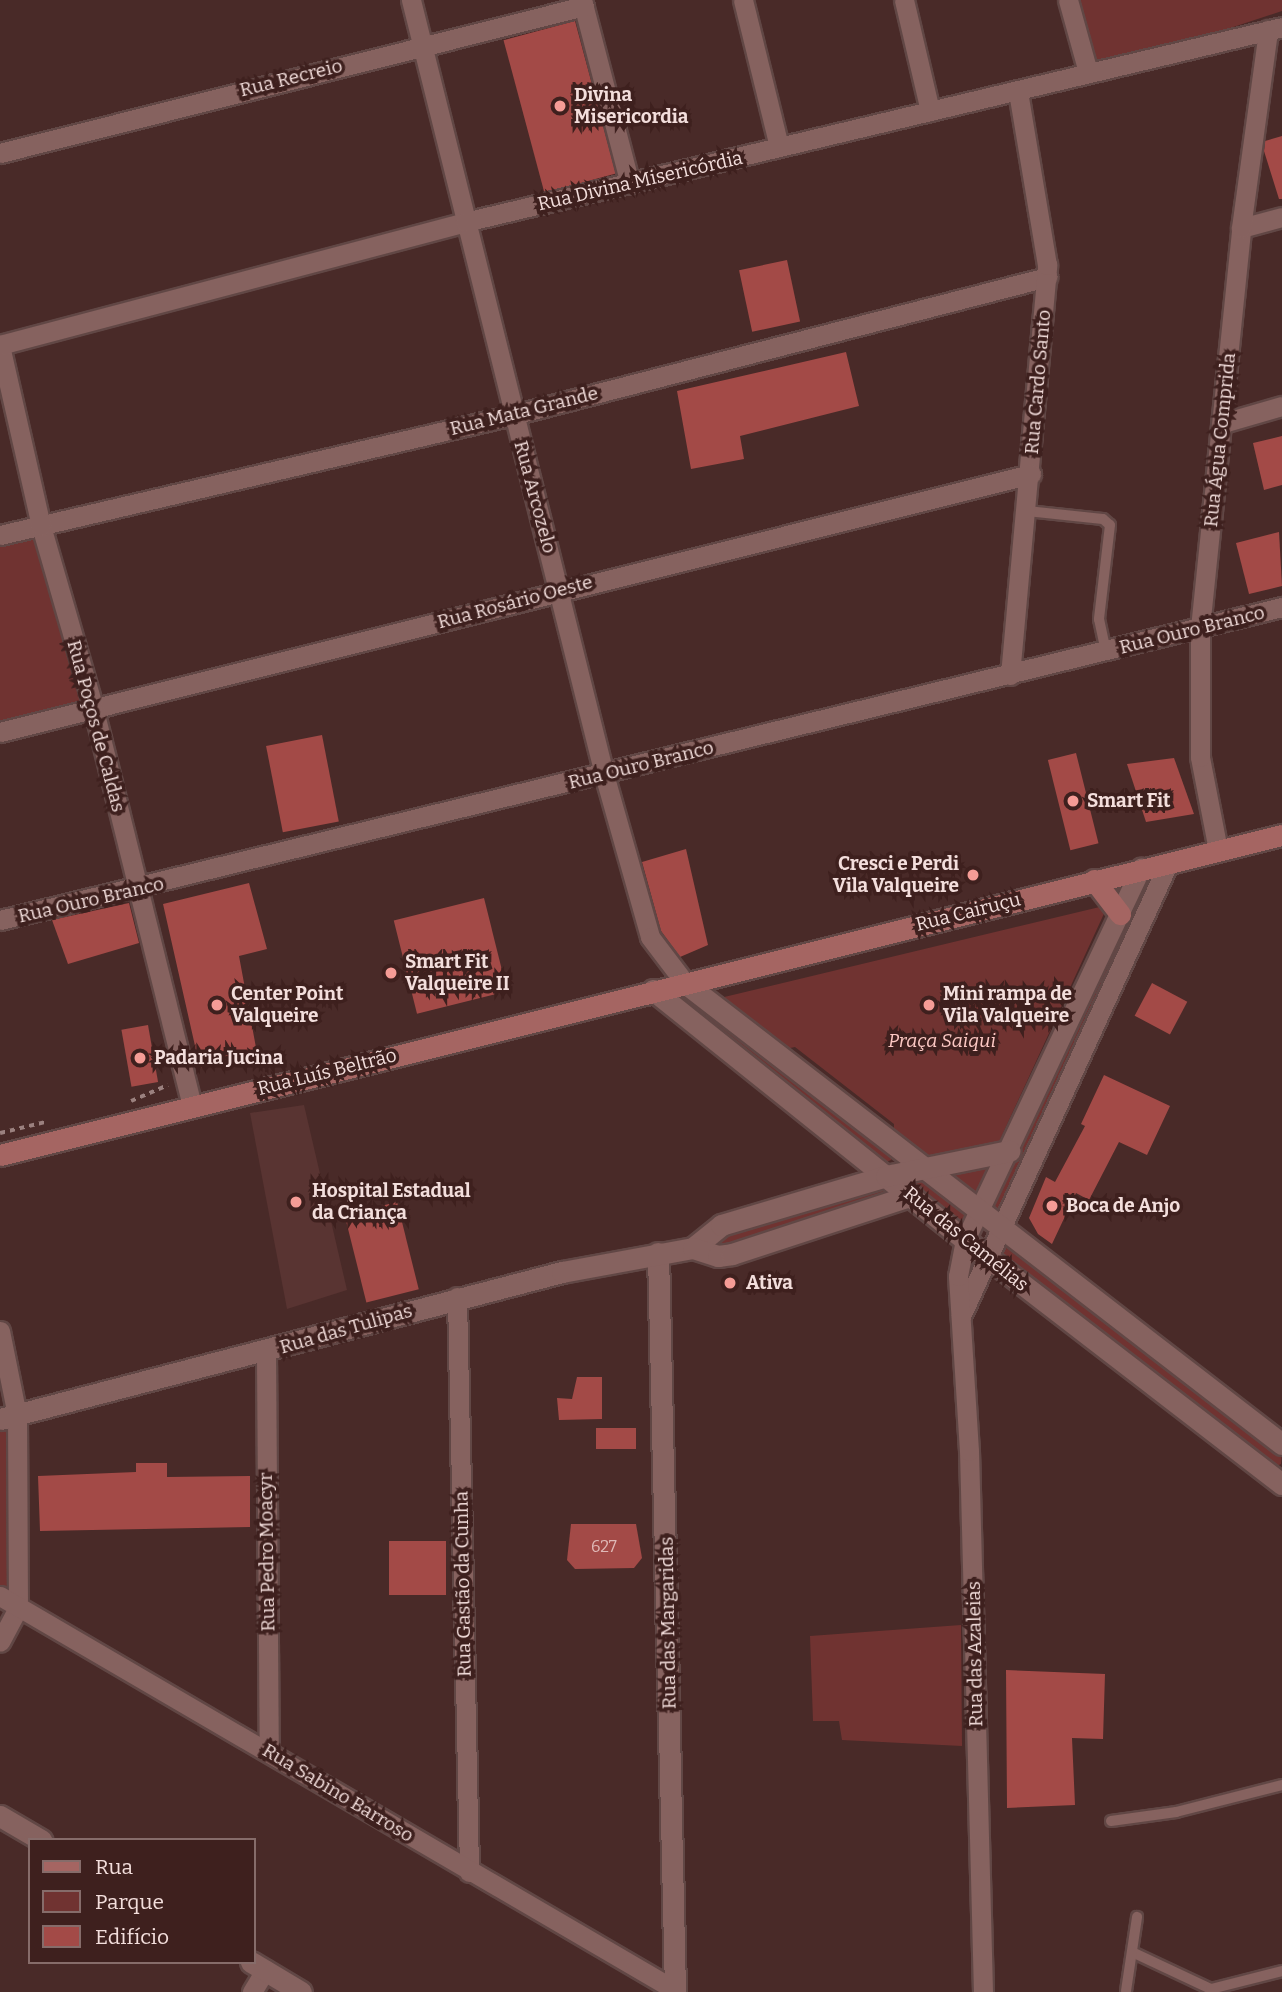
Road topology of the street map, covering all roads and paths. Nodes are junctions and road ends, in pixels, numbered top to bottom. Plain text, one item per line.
1 (411, 0) edge
2 (743, 0) edge
3 (904, 0) edge
4 (1068, 0) edge
5 (583, 3) edge
6 (1275, 29) edge
7 (422, 44) junction
8 (1088, 72) junction
9 (1018, 91) junction
10 (930, 111) junction
11 (779, 147) junction
12 (0, 153) edge
13 (631, 184) junction
14 (1282, 217) edge
15 (465, 222) junction
16 (1241, 228) junction
17 (1047, 277) junction
18 (0, 345) edge
19 (1282, 406) edge
20 (513, 415) junction
21 (1223, 423) junction
22 (1031, 474) junction
23 (1027, 511) junction
24 (41, 526) junction
25 (0, 535) edge
26 (560, 590) junction
27 (1282, 607) edge
28 (1200, 628) junction
29 (1106, 652) junction
30 (1010, 675) junction
31 (93, 706) junction
32 (0, 732) edge
33 (604, 774) junction
34 (1282, 835) edge
35 (1218, 850) junction
36 (1168, 863) junction
37 (1141, 868) junction
38 (1094, 880) junction
39 (138, 889) junction
40 (1120, 914) junction
41 (0, 920) edge
42 (685, 983) junction
43 (653, 990) junction
44 (1060, 1041) junction
45 (1082, 1050) junction
46 (170, 1084) dead end
47 (120, 1105) dead end
48 (192, 1107) junction
49 (47, 1122) dead end
50 (0, 1133) edge
51 (1009, 1151) junction
52 (0, 1155) edge
53 (925, 1167) junction
54 (886, 1176) junction
55 (912, 1195) junction
56 (979, 1210) junction
57 (1000, 1226) junction
58 (965, 1240) junction
59 (693, 1248) junction
60 (658, 1253) junction
61 (987, 1256) junction
62 (457, 1297) junction
63 (961, 1317) junction
64 (0, 1331) edge
65 (265, 1351) junction
66 (8, 1417) edge
67 (1282, 1444) edge
68 (1282, 1484) edge
69 (0, 1596) edge
70 (18, 1608) junction
71 (0, 1642) edge
72 (269, 1752) junction
73 (1282, 1785) edge
74 (0, 1816) edge
75 (1111, 1821) dead end
76 (38, 1838) edge
77 (469, 1871) junction
78 (1137, 1917) dead end
79 (1132, 1952) junction
80 (258, 1966) edge
81 (1282, 1971) edge
82 (675, 1991) edge
83 (1126, 1991) edge
84 (252, 1992) edge
85 (301, 1992) edge
86 (983, 1992) edge

1 - 7 street, Rua Arcozelo
2 - 11 street
3 - 10 street
4 - 8 street
5 - 7 street, Rua Recreio
5 - 13 street
6 - 8 street, Rua Divina Misericórdia
6 - 16 street, Rua Água Comprida
7 - 12 street, Rua Recreio
7 - 15 street, Rua Arcozelo
8 - 9 street, Rua Divina Misericórdia
9 - 10 street, Rua Divina Misericórdia
9 - 17 street, Rua Cardo Santo
10 - 11 street, Rua Divina Misericórdia
11 - 13 street, Rua Divina Misericórdia
13 - 15 street, Rua Divina Misericórdia
14 - 16 street
15 - 18 street, Rua Divina Misericórdia
15 - 20 street, Rua Arcozelo
16 - 21 street, Rua Água Comprida
17 - 20 street, Rua Mata Grande
17 - 22 street, Rua Cardo Santo
18 - 24 street, Rua Poços de Caldas
19 - 21 street
20 - 24 street, Rua Mata Grande
20 - 26 street, Rua Arcozelo
21 - 28 street, Rua Água Comprida
22 - 23 street, Rua Cardo Santo
22 - 26 street, Rua Rosário Oeste
23 - 29 lane
23 - 30 street, Rua Cardo Santo
24 - 25 street, Rua Mata Grande
24 - 31 street, Rua Poços de Caldas
26 - 31 street, Rua Rosário Oeste
26 - 33 street, Rua Arcozelo
27 - 28 street, Rua Ouro Branco
28 - 29 street, Rua Ouro Branco
28 - 35 street, Rua Água Comprida
29 - 30 street, Rua Ouro Branco
30 - 33 street, Rua Ouro Branco
31 - 32 street, Rua Rosário Oeste
31 - 39 street, Rua Poços de Caldas
33 - 39 street, Rua Ouro Branco
33 - 42 street, Rua Arcozelo
34 - 35 main road, Rua Cairuçu
35 - 36 main road, Rua Cairuçu
36 - 37 main road, Rua Cairuçu
36 - 45 street
37 - 38 main road, Rua Cairuçu
37 - 40 street
38 - 40 main road
38 - 42 main road, Rua Cairuçu
39 - 41 street, Rua Ouro Branco
39 - 48 street, Rua Poços de Caldas
40 - 44 street
42 - 43 main road, Rua Cairuçu
42 - 53 street, Rua das Camélias
43 - 48 main road, Rua Luís Beltrão
43 - 54 street, Rua das Camélias
44 - 45 street
44 - 51 street
45 - 57 street
46 - 47 path
48 - 52 main road, Rua Luís Beltrão
49 - 50 path
51 - 53 street
51 - 56 street
53 - 54 street
53 - 56 street, Rua das Camélias
54 - 55 street, Rua das Camélias
54 - 59 street
55 - 58 street, Rua das Camélias
55 - 59 street, Rua das Tulipas
56 - 57 street, Rua das Camélias
56 - 58 street
57 - 61 street
57 - 67 street, Rua das Camélias
58 - 61 street, Rua das Camélias
58 - 63 street, Rua das Azaleias
59 - 60 street, Rua das Tulipas
60 - 62 street, Rua das Tulipas
60 - 82 street, Rua das Margaridas
61 - 63 street, Rua das Azaleias
61 - 68 street, Rua das Camélias
62 - 65 street, Rua das Tulipas
62 - 77 street, Rua Gastão da Cunha
63 - 86 street, Rua das Azaleias
64 - 66 street
65 - 66 street, Rua das Tulipas
65 - 72 street, Rua Pedro Moacyr
66 - 70 street
69 - 70 street, Rua Sabino Barroso
70 - 71 street
70 - 72 street, Rua Sabino Barroso
72 - 77 street, Rua Sabino Barroso
73 - 75 lane
74 - 76 street
77 - 82 street, Rua Sabino Barroso
78 - 79 lane
79 - 81 lane
79 - 83 lane
80 - 84 street
80 - 85 street

